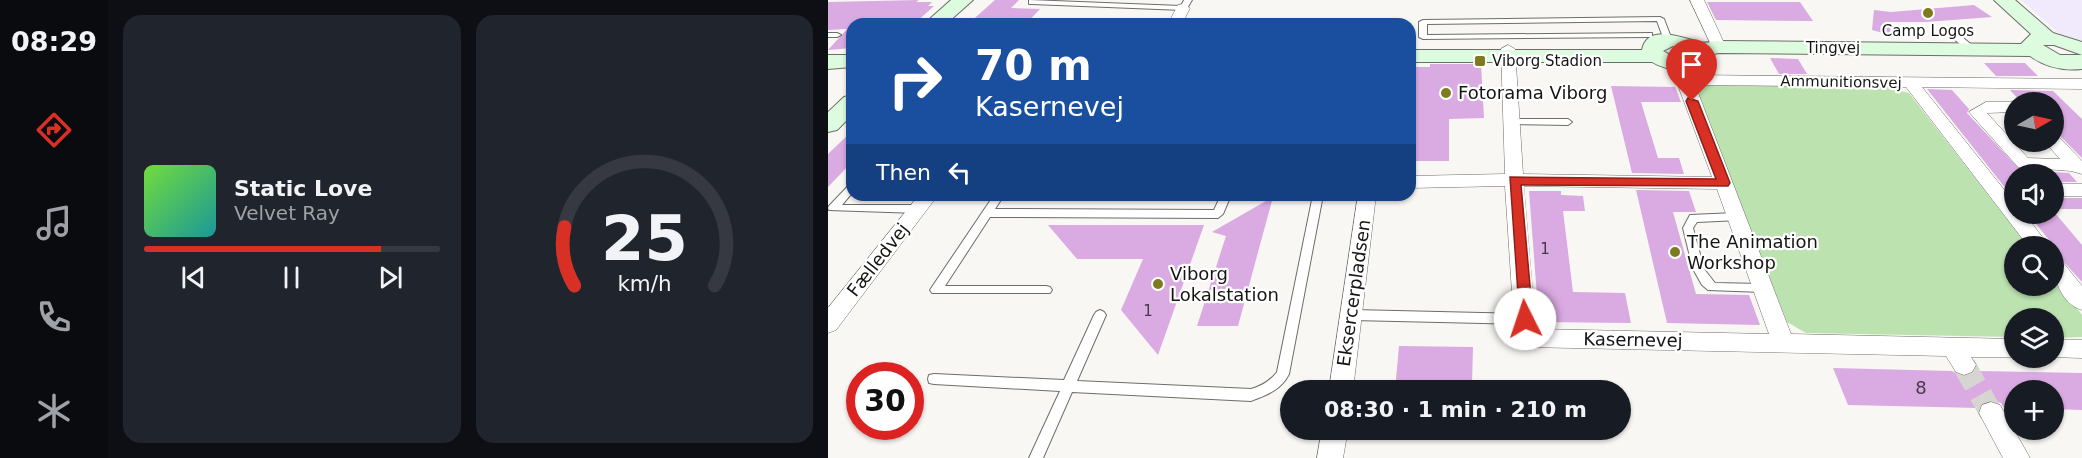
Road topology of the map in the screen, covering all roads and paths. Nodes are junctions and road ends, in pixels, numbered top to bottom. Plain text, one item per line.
1 (963, 0) edge
2 (1697, 0) edge
3 (2004, 0) edge
4 (1032, 2) dead end
5 (1182, 3) edge
6 (1168, 8) junction
7 (941, 18) edge
8 (1177, 18) edge
9 (1604, 20) junction
10 (1951, 32) dead end
11 (828, 35) edge
12 (837, 35) dead end
13 (1479, 36) junction
14 (1612, 38) junction
15 (2041, 44) junction
16 (1656, 45) junction
17 (1719, 47) junction
18 (1416, 49) edge
19 (1416, 49) edge
20 (1971, 49) junction
21 (1696, 50) junction
22 (1508, 52) junction
23 (846, 61) edge
24 (2080, 61) edge
25 (828, 62) edge
26 (1682, 72) junction
27 (1910, 82) junction
28 (1998, 83) junction
29 (2082, 84) edge
30 (2007, 92) edge
31 (2004, 107) edge
32 (846, 108) edge
33 (1512, 122) junction
34 (1568, 122) dead end
35 (828, 125) edge
36 (2004, 143) edge
37 (2011, 152) edge
38 (2064, 152) edge
39 (2079, 168) edge
40 (1514, 180) junction
41 (1416, 182) edge
42 (1724, 183) junction
43 (1994, 189) junction
44 (2004, 189) edge
45 (2064, 190) edge
46 (2082, 190) edge
47 (846, 194) edge
48 (995, 201) edge
49 (1223, 201) edge
50 (1317, 201) edge
51 (1366, 201) edge
52 (924, 202) edge
53 (987, 213) junction
54 (1736, 217) junction
55 (2031, 236) edge
56 (2064, 278) edge
57 (1763, 288) junction
58 (1046, 290) dead end
59 (2082, 302) edge
60 (1100, 315) dead end
61 (1353, 315) junction
62 (1525, 319) junction
63 (828, 324) edge
64 (1783, 342) junction
65 (2004, 349) edge
66 (2064, 349) edge
67 (2082, 349) edge
68 (934, 379) dead end
69 (1343, 380) edge
70 (1067, 386) junction
71 (1991, 413) tunnel mouth
72 (1333, 440) edge
73 (1036, 458) edge
74 (1330, 458) edge
75 (2017, 458) edge

1 - 7 street
2 - 17 street
3 - 15 street
4 - 6 lane
5 - 6 lane
5 - 6 lane
5 - 8 street
9 - 13 lane
9 - 14 lane
9 - 16 lane
10 - 20 lane
11 - 12 lane
13 - 14 lane
13 - 18 lane
14 - 16 lane
15 - 20 street, Tingvej
15 - 24 street
16 - 21 street
16 - 22 street
16 - 26 street
17 - 20 street, Tingvej
17 - 21 street, Tingvej
19 - 22 street
21 - 26 street
22 - 33 street
23 - 25 street
26 - 27 street, Ammunitionsvej
26 - 42 street
27 - 28 street, Ammunitionsvej
27 - 43 street
28 - 29 street, Ammunitionsvej
28 - 30 street
31 - 36 street
32 - 35 street
33 - 34 lane
33 - 40 street
37 - 39 street
38 - 39 street
40 - 41 street
40 - 42 street
40 - 62 street, Kasernevej
42 - 54 street
43 - 44 street
43 - 55 street
45 - 46 street
47 - 52 lane
48 - 53 lane
49 - 53 lane
50 - 70 lane
51 - 61 street, Eksercerpladsen
52 - 63 street, Fælledvej
53 - 58 lane
54 - 57 street
54 - 57 lane
56 - 59 street
57 - 64 street
60 - 70 lane
61 - 62 lane
61 - 69 street, Eksercerpladsen
62 - 64 street, Kasernevej
64 - 65 street, Kasernevej
66 - 67 street
68 - 70 lane
70 - 73 lane
71 - 75 street
72 - 74 street

